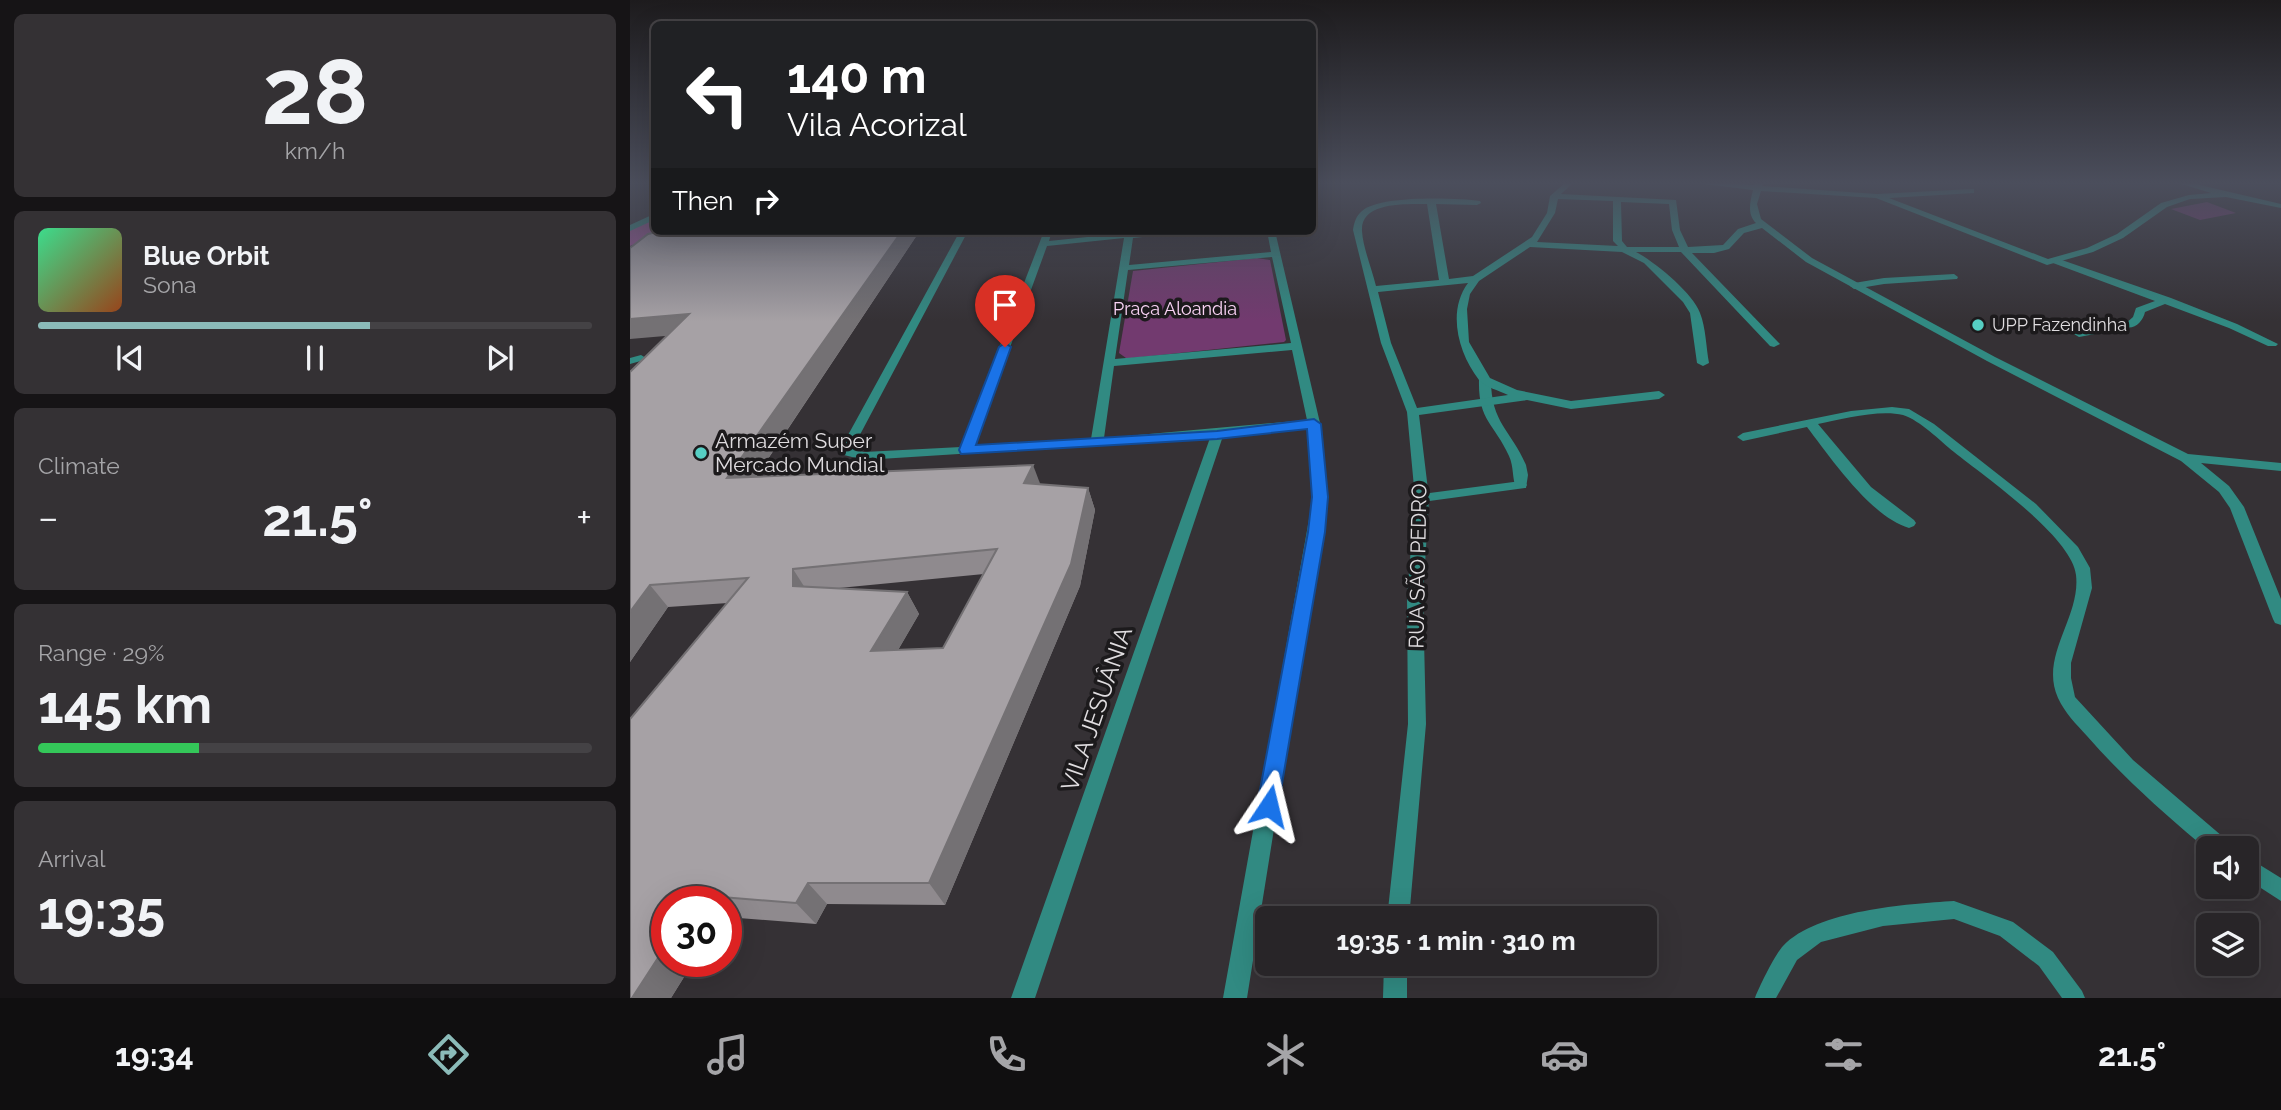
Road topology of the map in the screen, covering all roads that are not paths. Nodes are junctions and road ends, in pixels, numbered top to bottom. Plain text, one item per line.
1 (1357, 229) edge
2 (1435, 229) edge
3 (1543, 229) edge
4 (1616, 229) edge
5 (1676, 229) edge
6 (1743, 229) edge
7 (1767, 229) edge
8 (1963, 229) edge
9 (2131, 229) edge
10 (962, 235) edge
11 (1046, 235) edge
12 (1129, 235) joint
13 (1271, 235) edge
14 (1043, 244) junction
15 (1530, 244) junction
16 (1625, 250) junction
17 (1685, 251) junction
18 (1275, 254) junction
19 (2052, 262) junction
20 (1125, 268) junction
21 (1954, 277) dead end
22 (1476, 279) junction
23 (1444, 281) junction
24 (1854, 286) junction
25 (1373, 289) junction
26 (2166, 300) junction
27 (2079, 334) dead end
28 (1774, 344) dead end
29 (1296, 346) junction
30 (2276, 346) edge
31 (1108, 363) junction
32 (1703, 363) dead end
33 (1485, 380) junction
34 (1526, 396) junction
35 (1659, 396) dead end
36 (1486, 404) junction
37 (1413, 412) junction
38 (1811, 423) junction
39 (1314, 424) junction
40 (1217, 435) junction
41 (1743, 437) dead end
42 (1097, 441) junction
43 (966, 450) junction
44 (2186, 458) junction
45 (2281, 467) edge
46 (1521, 485) joint
47 (1422, 498) junction
48 (1909, 523) dead end
49 (2281, 619) edge
50 (2206, 836) edge
51 (2259, 875) edge
52 (2281, 891) edge
53 (1399, 906) edge
54 (1396, 976) edge
55 (1023, 998) edge
56 (1235, 998) edge
57 (1395, 998) edge
58 (1765, 998) edge
59 (2075, 998) edge

1 - 25 street, RUA SÃO PEDRO
2 - 23 street
3 - 15 street
4 - 16 street
5 - 17 street
6 - 17 street
7 - 24 street
8 - 19 street
9 - 19 street
10 - 43 street
11 - 14 street
12 - 14 street
12 - 20 street
13 - 18 street
14 - 43 street
15 - 16 street
15 - 22 street
16 - 17 street
16 - 32 street
17 - 28 street
18 - 20 street
18 - 29 street
19 - 26 street
20 - 31 street
21 - 24 lane
22 - 23 street
22 - 33 street
23 - 25 street
24 - 44 street
25 - 37 street, RUA SÃO PEDRO
26 - 27 street
26 - 30 street
29 - 31 street
29 - 39 street
31 - 42 street
33 - 34 street
33 - 36 street
34 - 35 street
34 - 36 street
36 - 37 street
36 - 46 street
37 - 47 street, RUA SÃO PEDRO
38 - 41 street
38 - 48 street
38 - 50 street
39 - 40 street
39 - 56 street
40 - 42 street
40 - 55 street, VILA JESUÂNIA
42 - 43 street
44 - 45 street
44 - 49 street
46 - 47 lane
47 - 53 street, RUA SÃO PEDRO
51 - 52 street
54 - 57 street
58 - 59 lane

